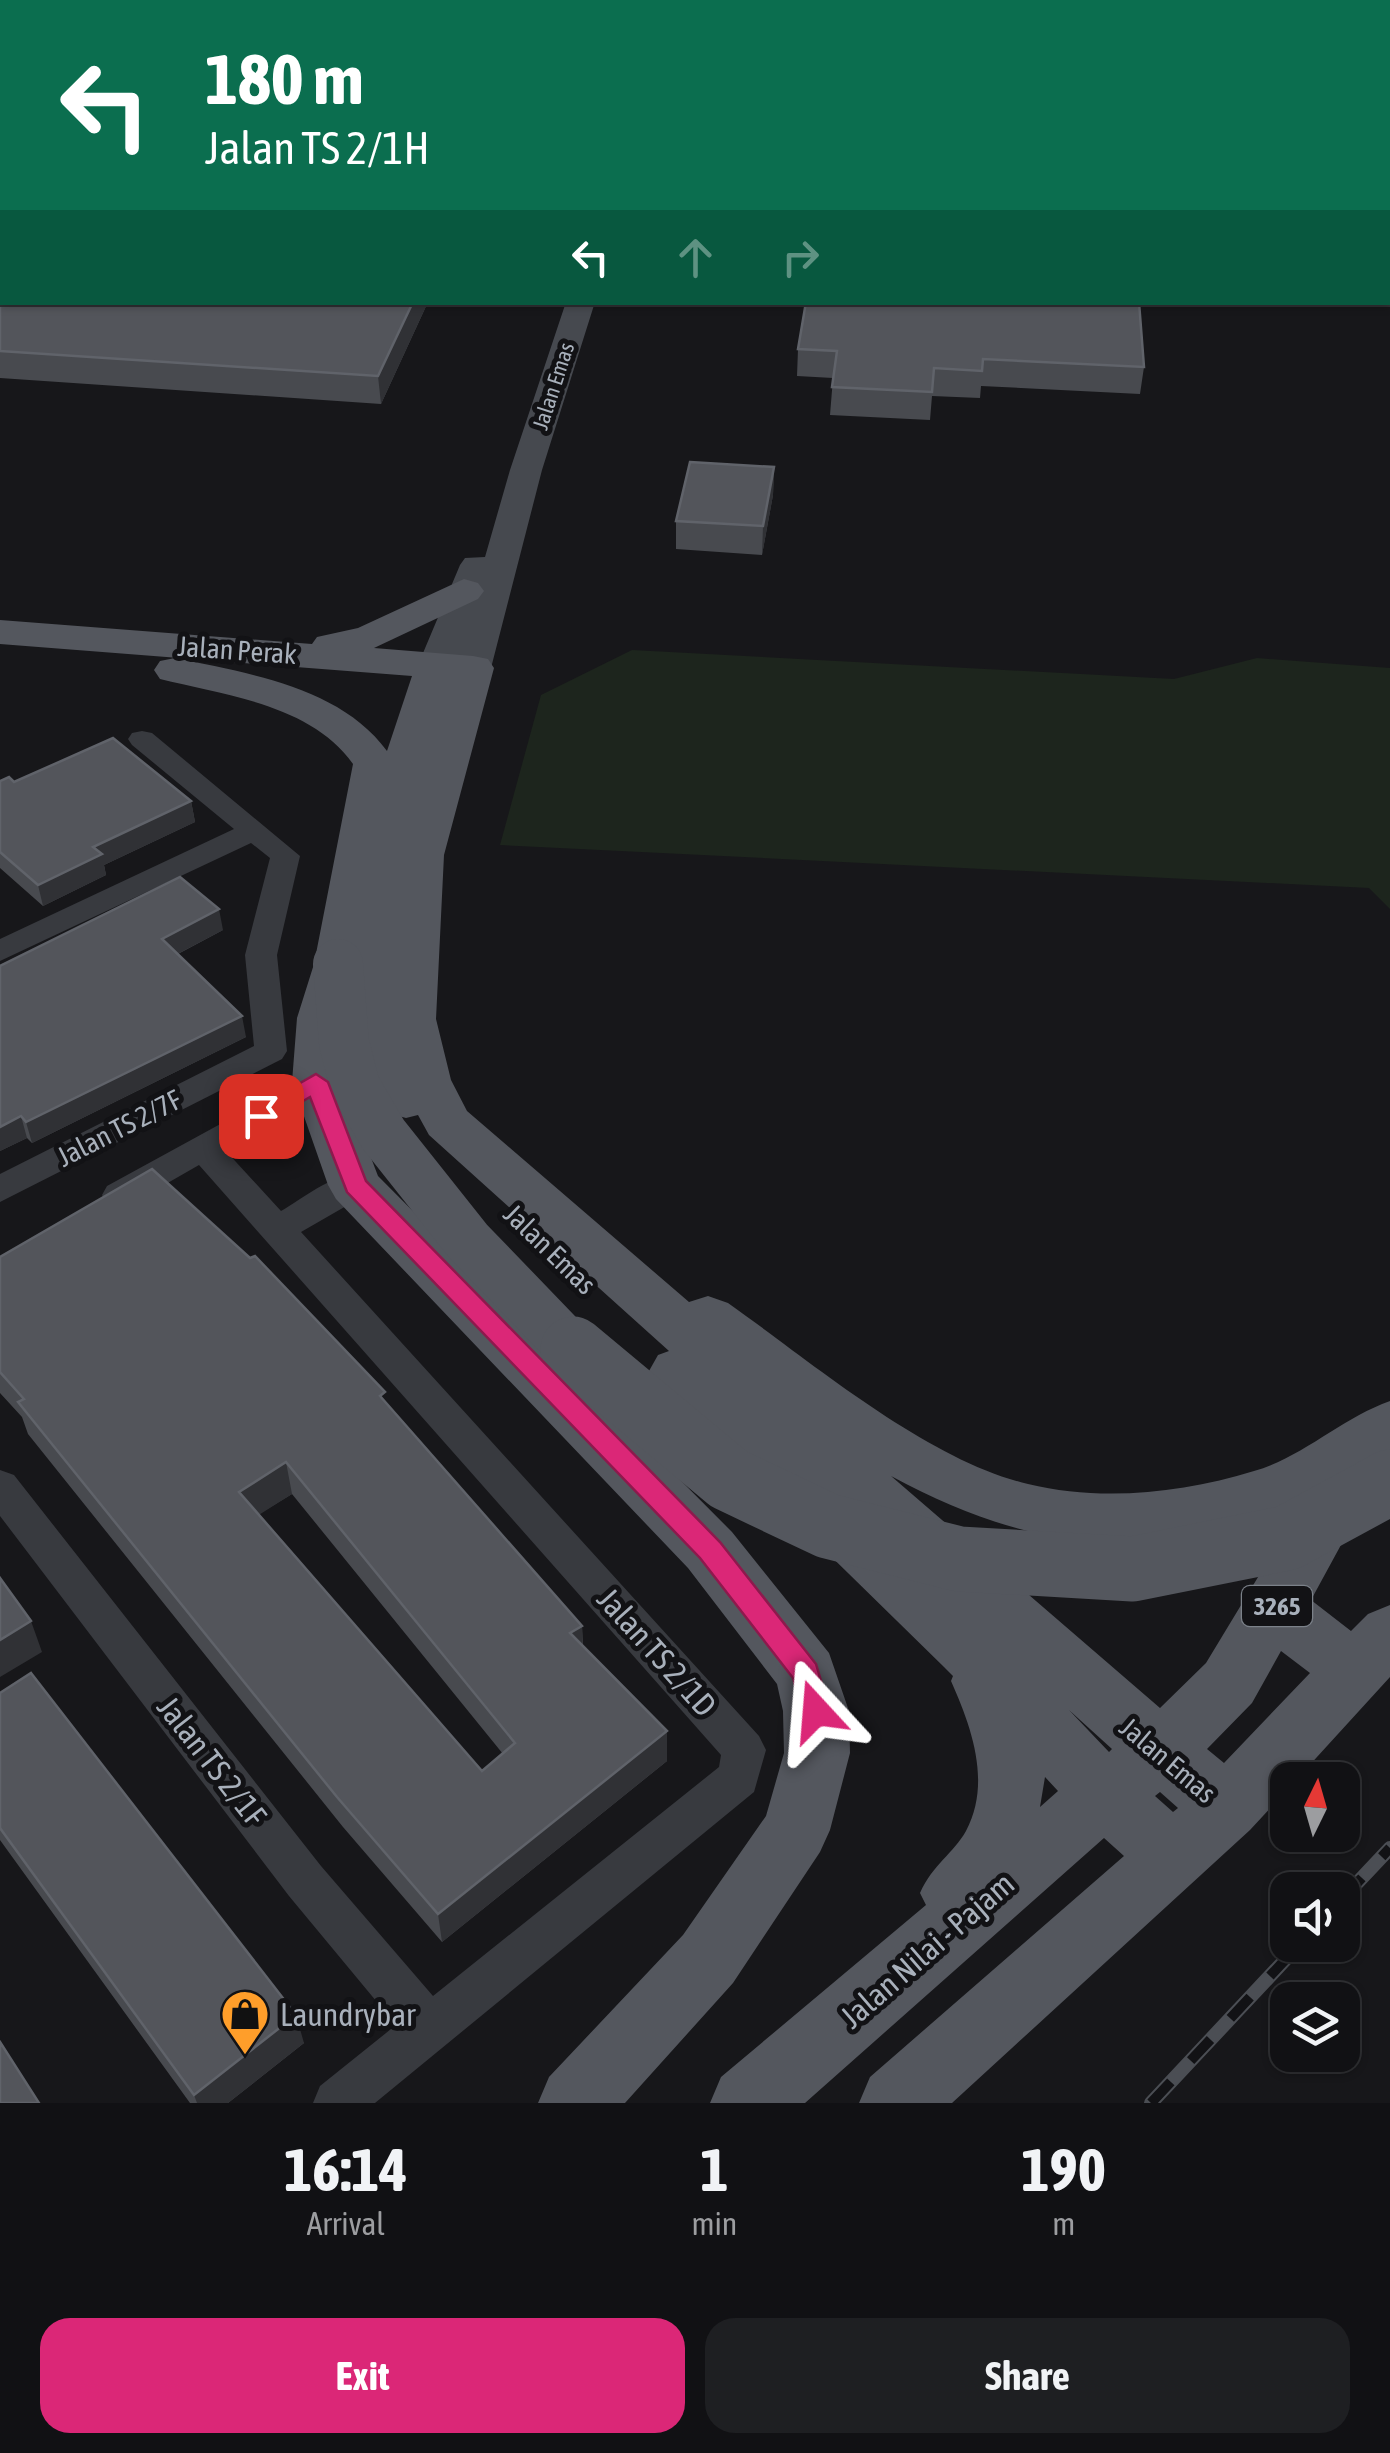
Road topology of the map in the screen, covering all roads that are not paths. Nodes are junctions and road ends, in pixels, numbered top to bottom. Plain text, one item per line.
1 (581, 305) edge
2 (526, 470) junction
3 (464, 591) junction
4 (0, 632) edge
5 (0, 652) edge
6 (292, 654) junction
7 (154, 665) junction
8 (452, 676) junction
9 (142, 739) dead end
10 (255, 830) junction
11 (3, 946) edge
12 (338, 964) junction
13 (426, 1080) junction
14 (316, 1082) junction
15 (205, 1149) junction
16 (355, 1186) junction
17 (0, 1188) edge
18 (86, 1212) edge
19 (278, 1229) junction
20 (1390, 1425) edge
21 (1390, 1458) edge
22 (1390, 1482) edge
23 (0, 1486) edge
24 (1276, 1609) junction
25 (967, 1647) junction
26 (1376, 1649) edge
27 (1159, 1754) junction
28 (1104, 1794) junction
29 (1226, 1808) junction
30 (1174, 1858) junction
31 (431, 2030) junction
32 (834, 2032) junction
33 (337, 2103) edge
34 (575, 2103) edge
35 (748, 2103) edge
36 (896, 2103) edge

1 - 2 main road, Jalan Emas
2 - 3 main road, Jalan Emas
2 - 8 main road, Jalan Emas
3 - 6 main road
3 - 8 main road, Jalan Emas
4 - 6 main road, Jalan Perak
5 - 7 main road, Jalan Perak
6 - 8 main road, Jalan Perak
7 - 8 main road, Jalan Perak
7 - 12 main road
8 - 13 main road, Jalan Emas
8 - 25 main road, Jalan Emas
9 - 10 street, Jalan TS 2/7F
10 - 11 street
10 - 17 street, Jalan TS 2/7F
12 - 14 main road
12 - 22 main road, bridge
13 - 20 main road
13 - 27 main road, Jalan Emas
14 - 15 street
14 - 16 main road
15 - 18 street
15 - 19 street, Jalan TS 2/1D
16 - 19 street
16 - 34 main road
19 - 31 street, Jalan TS 2/1D
21 - 24 main road, 3265
23 - 31 street, Jalan TS 2/1F
24 - 26 main road
24 - 27 main road, 3265
25 - 28 main road, Jalan Emas
25 - 32 main road
26 - 29 main road
27 - 28 main road, 3265
27 - 29 main road, Jalan Emas
28 - 30 main road, Jalan Emas
28 - 32 main road, Jalan Nilai - Pajam / 3265
29 - 30 main road
30 - 36 main road
31 - 33 street, Jalan TS 2/1D
32 - 35 main road, Jalan Nilai - Pajam / 3265

